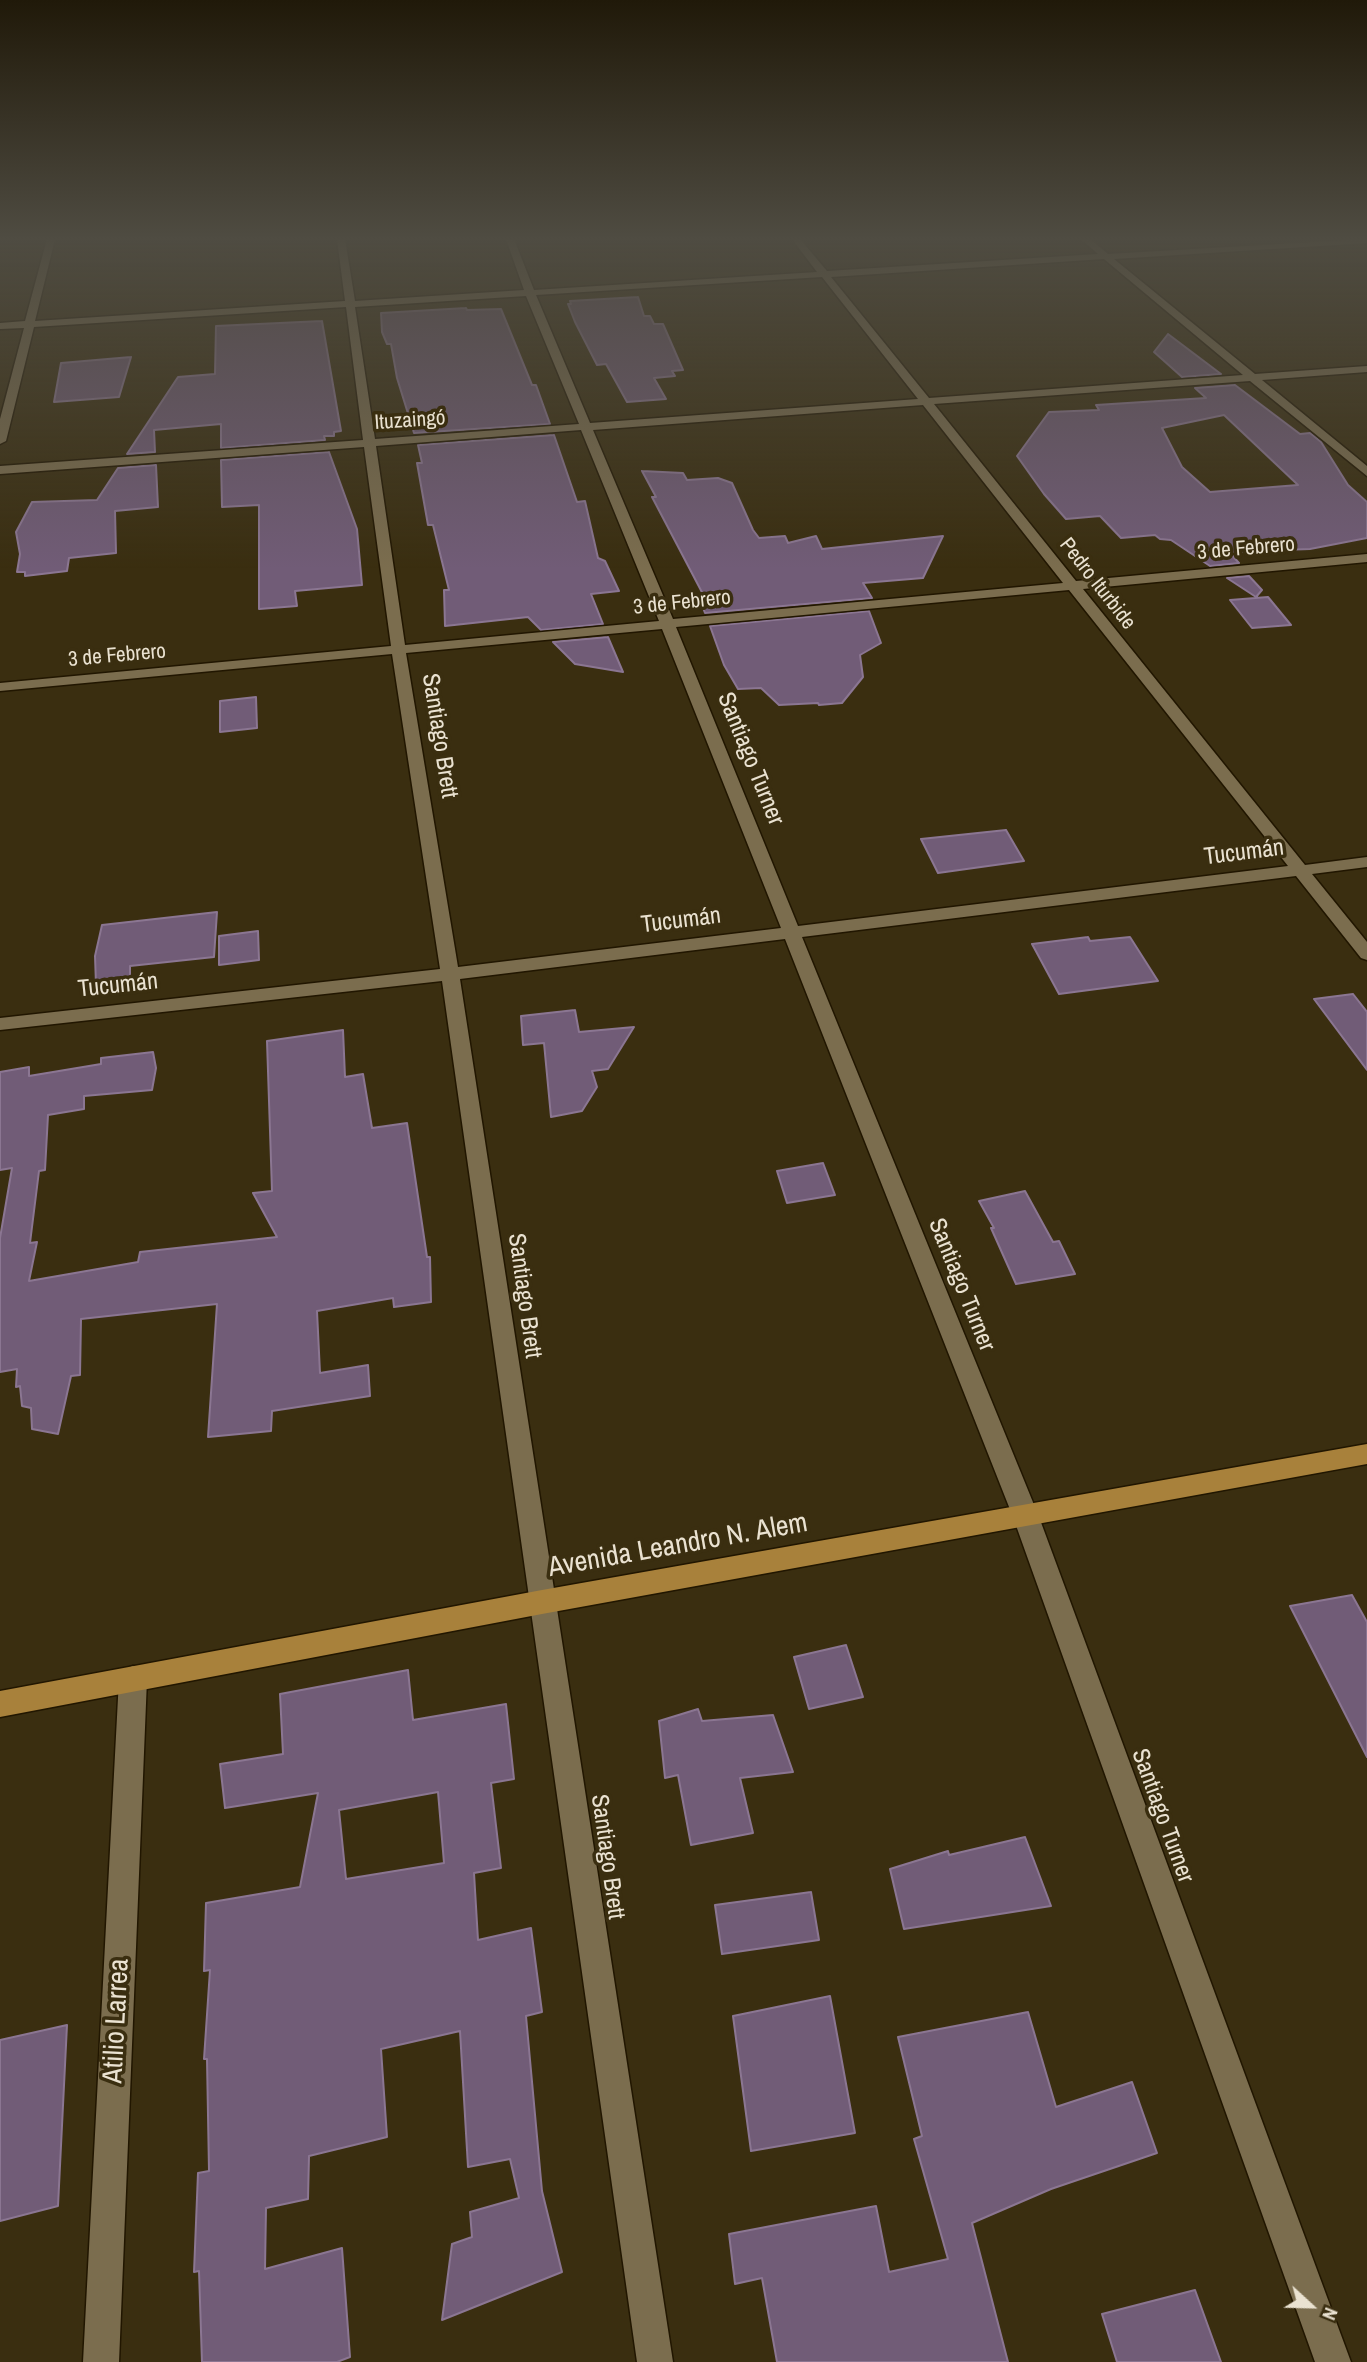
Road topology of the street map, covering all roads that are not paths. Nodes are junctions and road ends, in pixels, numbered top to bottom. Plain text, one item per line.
1 (24, 349) edge
2 (357, 349) edge
3 (553, 349) edge
4 (885, 349) edge
5 (1219, 349) edge
6 (1367, 369) edge
7 (1254, 378) junction
8 (926, 401) junction
9 (585, 428) junction
10 (0, 441) edge
11 (371, 443) junction
12 (0, 470) edge
13 (1367, 472) edge
14 (1367, 558) edge
15 (1071, 586) junction
16 (668, 625) junction
17 (399, 651) junction
18 (0, 687) edge
19 (1367, 862) edge
20 (1299, 870) junction
21 (791, 932) junction
22 (1367, 954) edge
23 (450, 974) junction
24 (0, 1024) edge
25 (1367, 1454) edge
26 (1026, 1517) junction
27 (542, 1602) junction
28 (133, 1679) junction
29 (0, 1704) edge
30 (101, 2362) edge
31 (655, 2362) edge
32 (1333, 2362) edge

1 - 10 street
2 - 11 street, Santiago Brett
3 - 9 street, Santiago Turner
4 - 8 street, Pedro Iturbide
5 - 7 street
6 - 7 street, Ituzaingó
7 - 8 street, Ituzaingó
7 - 13 street
8 - 9 street, Ituzaingó
8 - 15 street, Pedro Iturbide
9 - 11 street, Ituzaingó
9 - 16 street, Santiago Turner
11 - 12 street, Ituzaingó
11 - 17 street, Santiago Brett
14 - 15 street, 3 de Febrero
15 - 16 street, 3 de Febrero
15 - 20 street, Pedro Iturbide
16 - 17 street, 3 de Febrero
16 - 21 street, Santiago Turner
17 - 18 street, 3 de Febrero
17 - 23 street, Santiago Brett
19 - 20 street, Tucumán
20 - 21 street, Tucumán
20 - 22 street, Pedro Iturbide
21 - 23 street, Tucumán
21 - 26 street, Santiago Turner
23 - 24 street, Tucumán
23 - 27 street, Santiago Brett
25 - 26 main road, Avenida Leandro N. Alem
26 - 27 main road, Avenida Leandro N. Alem
26 - 32 street, Santiago Turner
27 - 28 main road, Avenida Leandro N. Alem
27 - 31 street, Santiago Brett
28 - 29 main road, Avenida Leandro N. Alem
28 - 30 street, Atilio Larrea

